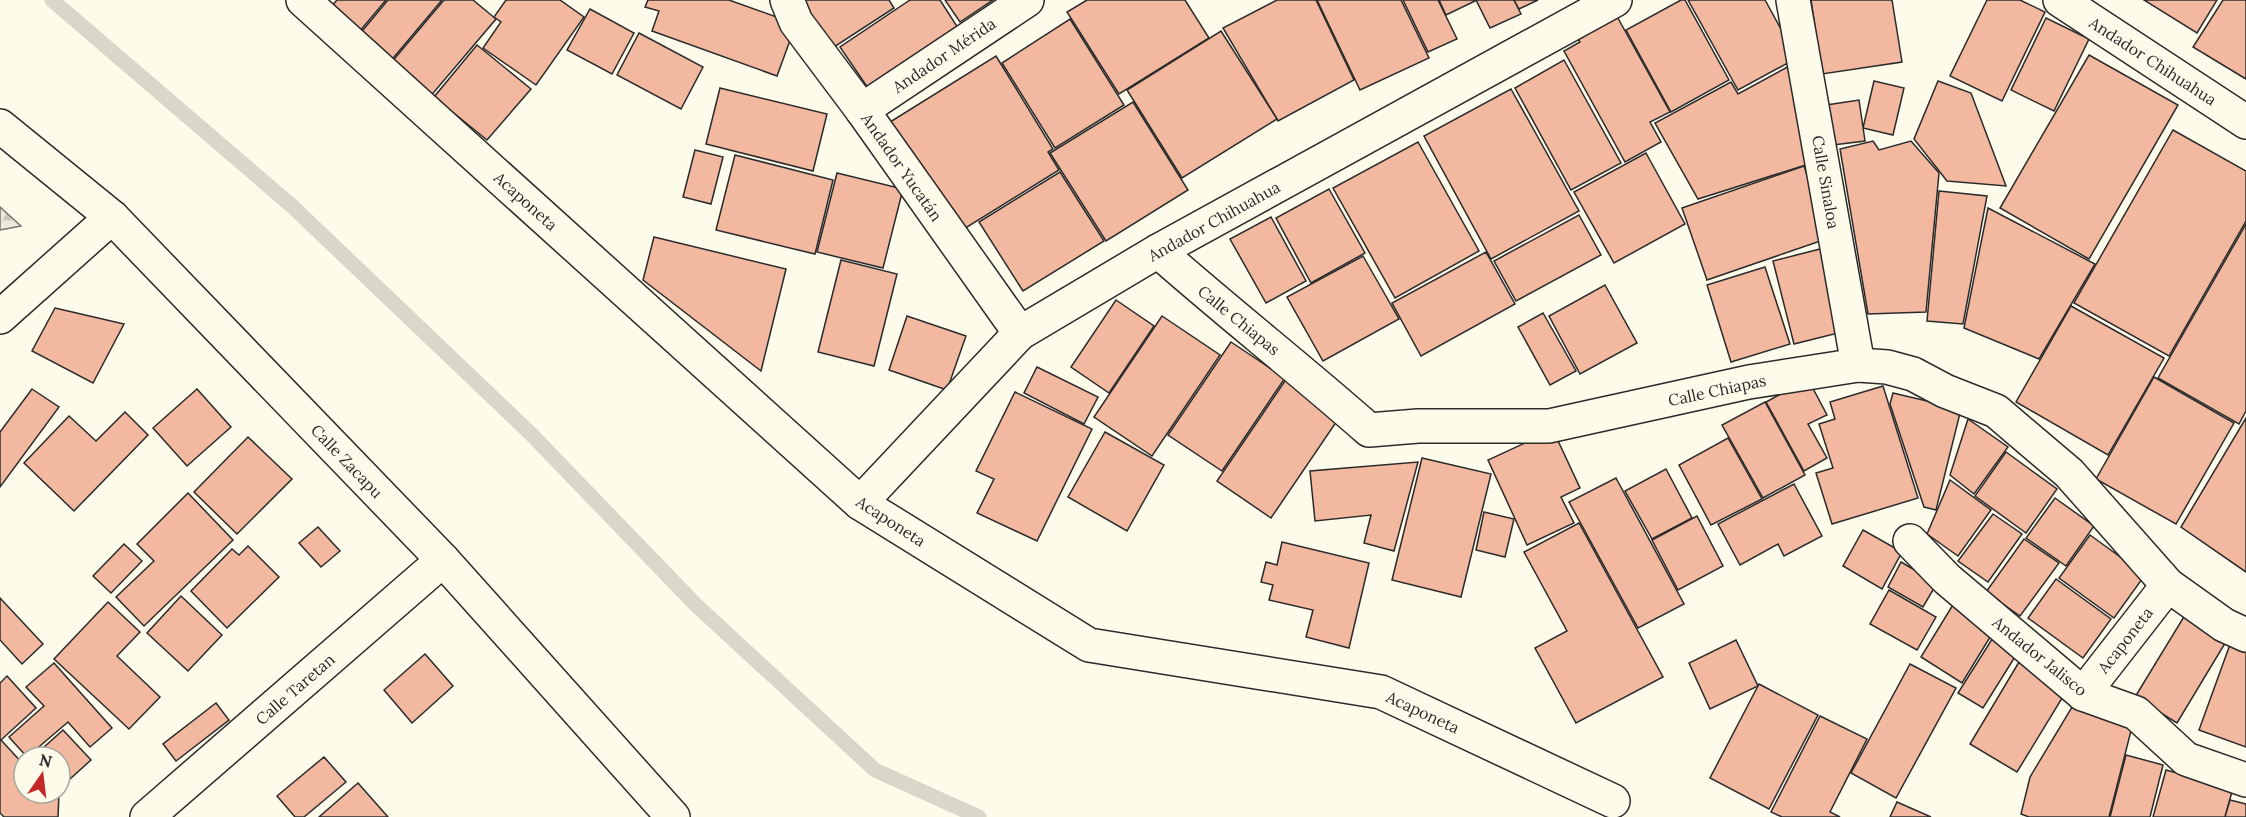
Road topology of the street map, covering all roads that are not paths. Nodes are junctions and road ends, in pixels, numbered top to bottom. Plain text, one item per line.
1 (303, 0) edge
2 (787, 0) edge
3 (1027, 0) edge
4 (1615, 0) edge
5 (1793, 0) edge
6 (2060, 0) edge
7 (862, 110) junction
8 (2246, 122) edge
9 (0, 126) edge
10 (112, 217) junction
11 (1158, 251) junction
12 (0, 317) edge
13 (1020, 333) junction
14 (1858, 365) junction
15 (860, 503) junction
16 (1910, 541) dead end
17 (443, 560) junction
18 (2168, 585) junction
19 (2246, 635) edge
20 (2083, 694) junction
21 (2246, 780) edge
22 (1613, 801) dead end
23 (147, 817) edge
24 (673, 817) edge

1 - 15 street, Acaponeta
2 - 7 street, Andador Yucatán
3 - 7 street, Andador Mérida
4 - 11 street, Andador Chihuahua
5 - 14 street, Calle Sinaloa
6 - 8 street, Andador Chihuahua
7 - 13 street, Andador Yucatán
9 - 10 street, Calle Zacapu
10 - 12 street
10 - 17 street, Calle Zacapu
11 - 13 street, Andador Chihuahua
11 - 14 street, Calle Chiapas
13 - 15 street, Andador Chihuahua
14 - 18 street, Calle Chiapas
15 - 22 street, Acaponeta
16 - 20 street, Andador Jalisco
17 - 23 street, Calle Taretan
17 - 24 street, Calle Zacapu
18 - 19 street, Calle Chiapas
18 - 20 street, Acaponeta
20 - 21 street, Andador Jalisco

